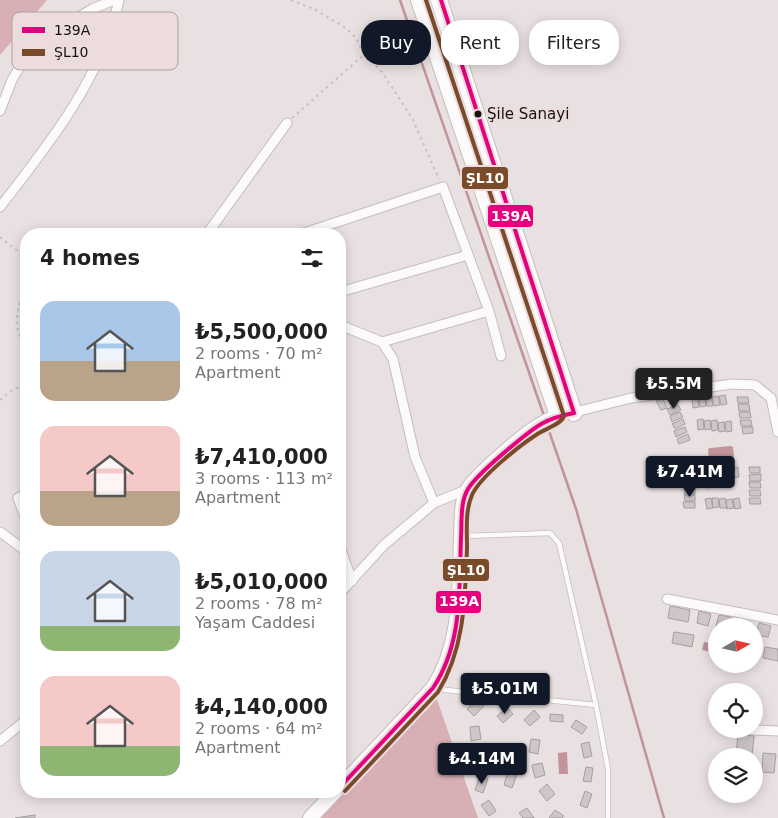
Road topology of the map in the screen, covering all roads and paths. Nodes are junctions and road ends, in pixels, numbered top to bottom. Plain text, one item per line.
1 (114, 0) edge
2 (292, 0) edge
3 (419, 0) edge
4 (441, 4) edge
5 (86, 12) edge
6 (361, 46) edge
7 (361, 57) edge
8 (376, 65) edge
9 (18, 70) edge
10 (92, 70) edge
11 (0, 111) edge
12 (287, 123) joint
13 (443, 187) junction
14 (0, 208) edge
15 (211, 228) edge
16 (319, 228) edge
17 (0, 237) edge
18 (20, 253) edge
19 (468, 255) junction
20 (346, 290) edge
21 (20, 306) edge
22 (489, 311) junction
23 (346, 327) edge
24 (20, 340) edge
25 (382, 342) junction
26 (502, 356) dead end
27 (20, 387) edge
28 (0, 400) edge
29 (566, 414) junction
30 (778, 432) edge
31 (468, 489) junction
32 (434, 503) junction
33 (0, 532) edge
34 (461, 536) junction
35 (20, 546) edge
36 (346, 564) edge
37 (352, 581) junction
38 (346, 587) edge
39 (667, 599) dead end
40 (778, 620) edge
41 (433, 688) junction
42 (596, 705) junction
43 (20, 725) edge
44 (763, 730) edge
45 (778, 731) edge
46 (0, 740) edge
47 (346, 781) edge
48 (329, 798) edge
49 (310, 818) edge
50 (608, 818) edge

1 - 5 street
2 - 6 path
3 - 29 highway
4 - 29 highway
7 - 12 path
8 - 13 path
9 - 11 street
10 - 14 street
12 - 15 street
13 - 16 street
13 - 19 street
17 - 18 path
19 - 20 street
19 - 22 street
21 - 24 path
22 - 25 street
22 - 26 street
23 - 25 street
25 - 32 street
27 - 28 path
29 - 30 street
29 - 31 main road
31 - 32 street
31 - 34 main road
32 - 37 street
33 - 35 street
34 - 41 main road
34 - 42 lane
36 - 37 street
37 - 38 street
39 - 40 street
41 - 42 lane
41 - 47 main road
42 - 50 lane
43 - 46 street
44 - 45 street
48 - 49 main road

